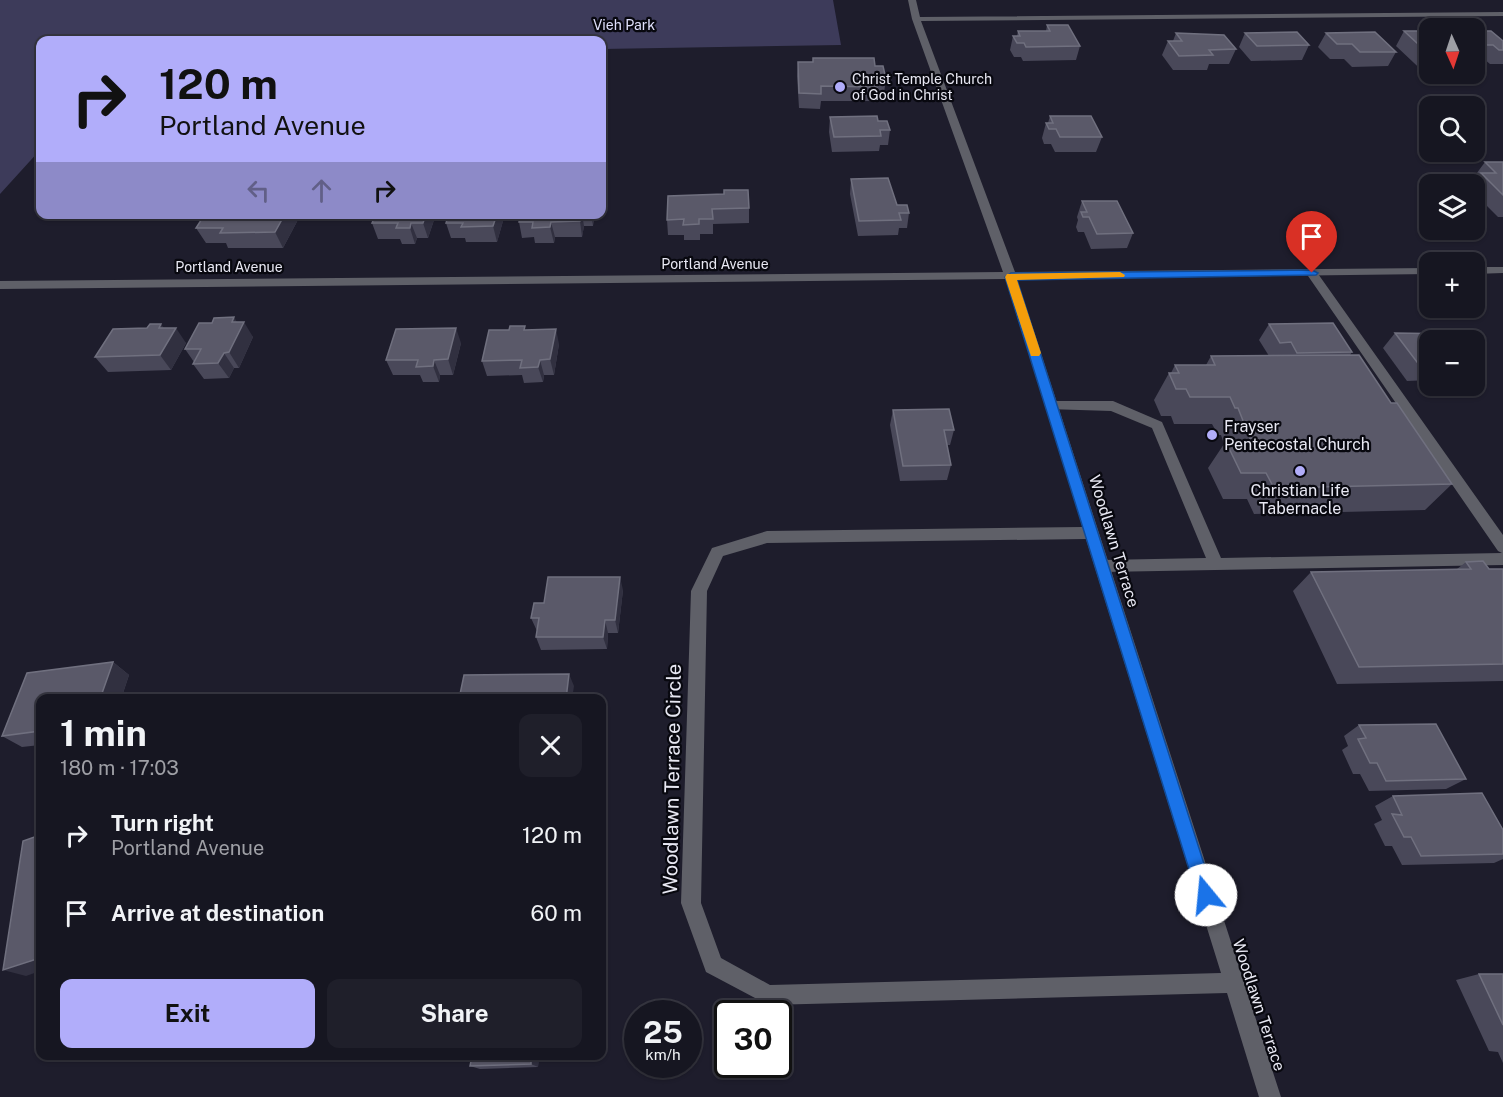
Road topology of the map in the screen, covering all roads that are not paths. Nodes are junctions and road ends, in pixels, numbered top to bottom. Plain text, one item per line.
1 (912, 0) edge
2 (1503, 14) edge
3 (916, 19) junction
4 (1503, 270) edge
5 (1419, 271) edge
6 (1485, 271) edge
7 (1312, 273) junction
8 (1011, 277) junction
9 (0, 285) edge
10 (1052, 406) junction
11 (1093, 533) junction
12 (1503, 547) edge
13 (1503, 559) edge
14 (1216, 564) junction
15 (1103, 566) junction
16 (1233, 983) junction
17 (1270, 1097) edge

1 - 3 street, Woodlawn Terrace
2 - 3 street
3 - 8 street, Woodlawn Terrace
4 - 6 street
5 - 7 street, Portland Avenue
7 - 8 street, Portland Avenue
7 - 12 street
8 - 9 street, Portland Avenue
8 - 10 street, Woodlawn Terrace
10 - 11 street, Woodlawn Terrace
10 - 14 street
11 - 15 street, Woodlawn Terrace
11 - 16 street, Woodlawn Terrace Circle
13 - 14 street
14 - 15 street
15 - 16 street, Woodlawn Terrace
16 - 17 street, Woodlawn Terrace

